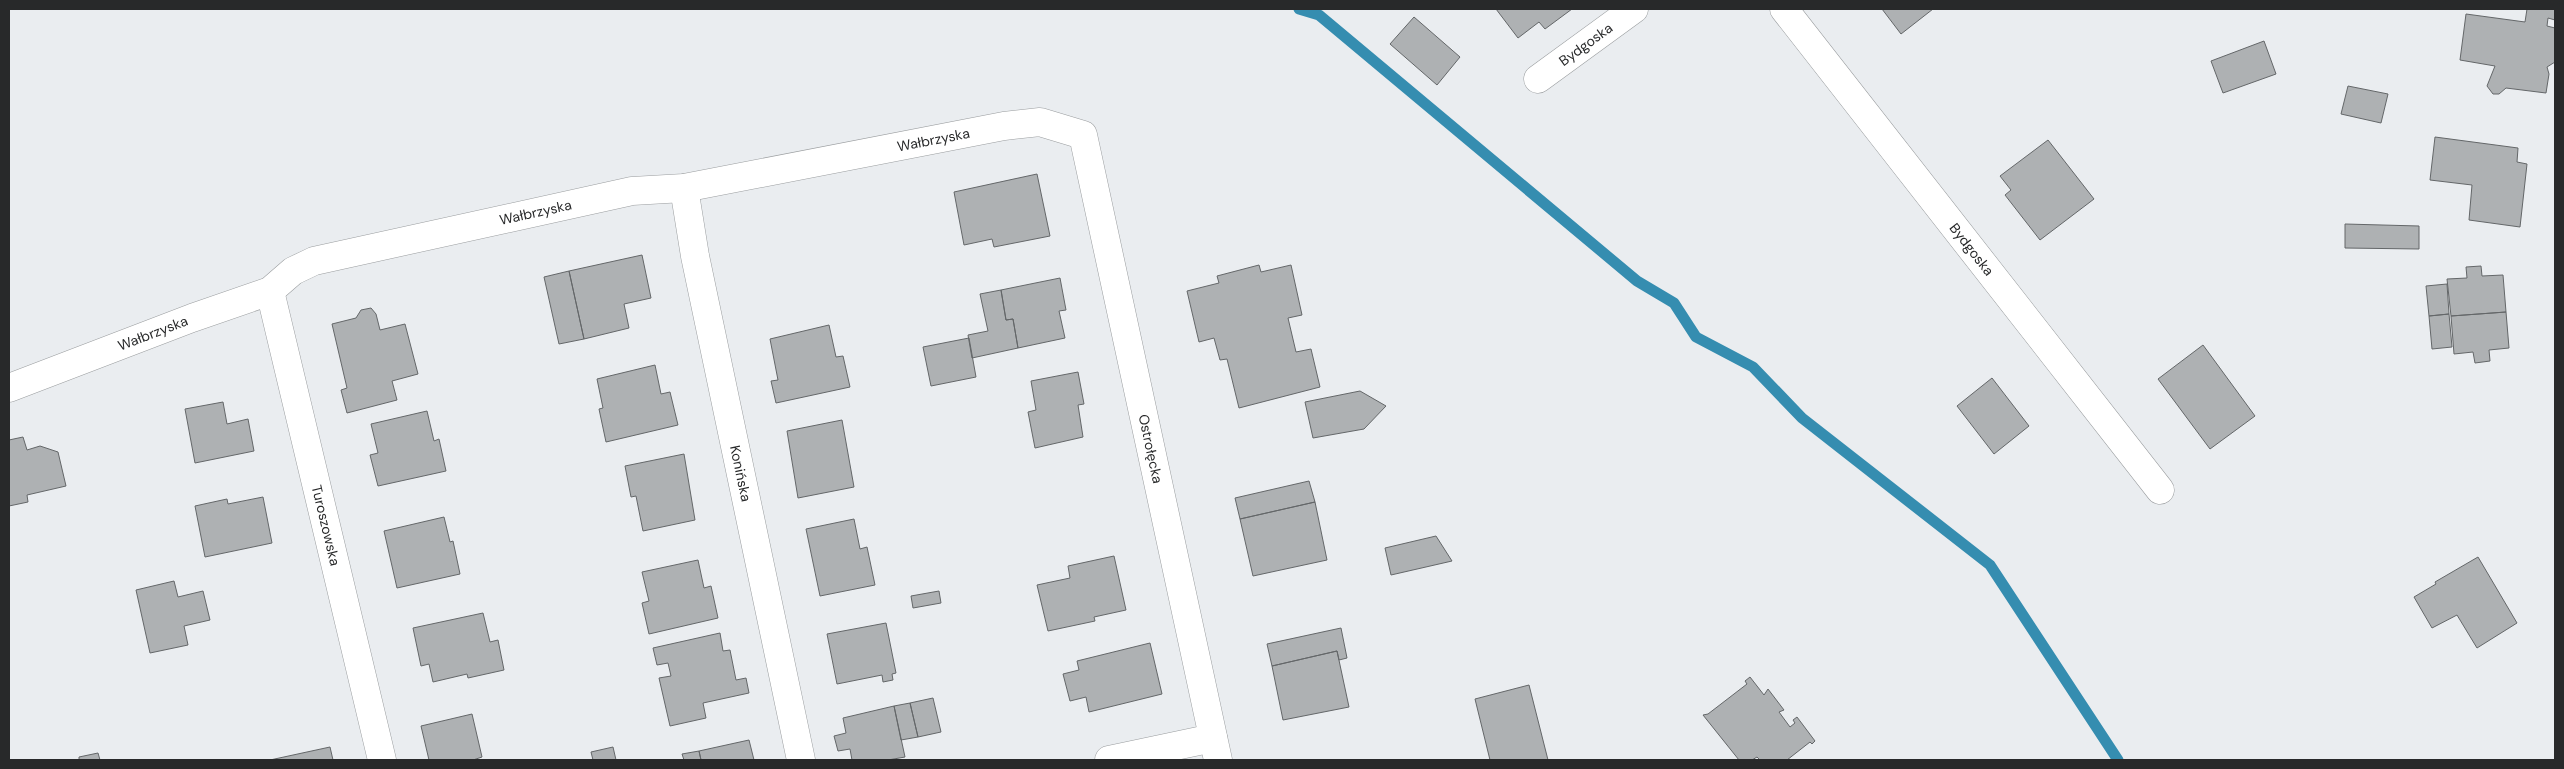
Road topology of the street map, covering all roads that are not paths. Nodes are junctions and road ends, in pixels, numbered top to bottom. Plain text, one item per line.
1 (1634, 9) edge
2 (1784, 9) edge
3 (1538, 79) dead end
4 (1083, 135) joint
5 (684, 188) junction
6 (270, 291) junction
7 (9, 388) edge
8 (2160, 490) dead end
9 (1215, 749) edge
10 (382, 760) edge
11 (801, 760) edge
12 (1110, 760) edge

1 - 3 street, Bydgoska
2 - 8 street, Bydgoska
4 - 5 street, Wałbrzyska
4 - 9 street, Ostrołęcka
5 - 6 street, Wałbrzyska
5 - 11 street, Konińska
6 - 7 street, Wałbrzyska
6 - 10 street, Turoszowska
9 - 12 street

